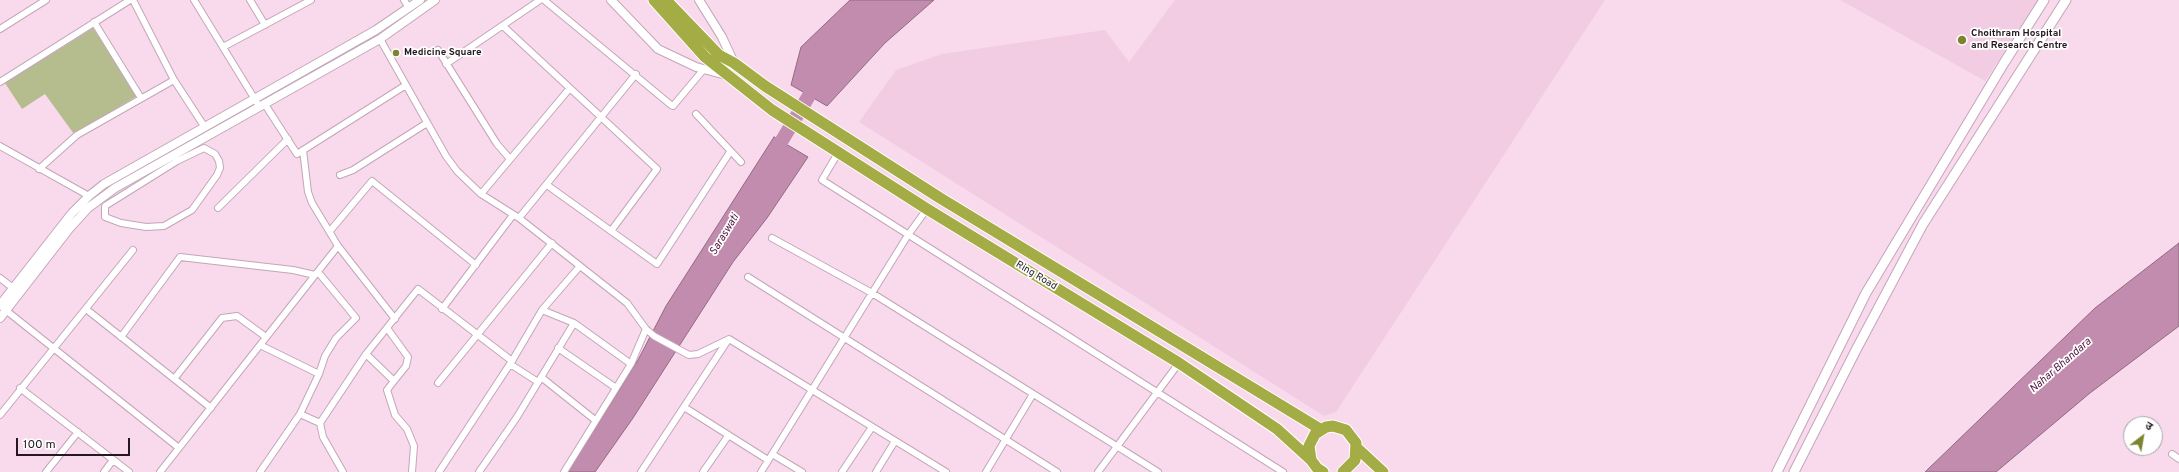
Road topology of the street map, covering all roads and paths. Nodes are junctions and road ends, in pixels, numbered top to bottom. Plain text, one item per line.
1 (46, 0) edge
2 (132, 0) edge
3 (194, 0) edge
4 (250, 0) edge
5 (311, 0) edge
6 (404, 0) edge
7 (420, 0) edge
8 (434, 0) edge
9 (540, 0) edge
10 (544, 0) edge
11 (611, 0) edge
12 (654, 0) edge
13 (666, 0) edge
14 (699, 0) edge
15 (2044, 0) edge
16 (2066, 0) edge
17 (409, 8) junction
18 (94, 22) junction
19 (265, 25) junction
20 (502, 26) junction
21 (0, 29) edge
22 (380, 39) junction
23 (223, 47) junction
24 (438, 50) dead end
25 (734, 63) junction
26 (446, 64) junction
27 (704, 69) junction
28 (636, 74) junction
29 (726, 75) junction
30 (174, 80) junction
31 (0, 82) edge
32 (406, 85) junction
33 (570, 88) junction
34 (141, 98) junction
35 (254, 98) junction
36 (262, 104) junction
37 (696, 114) dead end
38 (601, 116) junction
39 (427, 123) junction
40 (204, 126) junction
41 (288, 139) junction
42 (0, 146) edge
43 (303, 150) junction
44 (730, 152) junction
45 (838, 153) junction
46 (176, 157) junction
47 (510, 160) junction
48 (741, 162) dead end
49 (39, 169) junction
50 (340, 175) dead end
51 (547, 185) junction
52 (480, 194) junction
53 (89, 196) junction
54 (218, 208) dead end
55 (926, 209) junction
56 (513, 215) junction
57 (75, 216) junction
58 (520, 218) junction
59 (330, 231) junction
60 (611, 232) junction
61 (908, 234) junction
62 (772, 238) dead end
63 (552, 243) junction
64 (338, 246) junction
65 (133, 250) dead end
66 (476, 265) junction
67 (580, 266) junction
68 (317, 273) junction
69 (748, 277) dead end
70 (0, 278) edge
71 (13, 288) junction
72 (872, 293) junction
73 (2, 307) edge
74 (86, 309) junction
75 (442, 310) junction
76 (542, 310) junction
77 (0, 318) edge
78 (395, 319) junction
79 (574, 323) junction
80 (387, 328) junction
81 (646, 329) junction
82 (477, 334) junction
83 (121, 337) junction
84 (266, 337) junction
85 (844, 337) junction
86 (729, 339) junction
87 (260, 344) junction
88 (54, 348) junction
89 (558, 348) junction
90 (366, 354) junction
91 (511, 363) junction
92 (1179, 363) junction
93 (631, 364) junction
94 (319, 374) junction
95 (174, 379) junction
96 (539, 380) junction
97 (394, 381) junction
98 (438, 383) dead end
99 (20, 388) junction
100 (616, 388) junction
101 (812, 390) junction
102 (1033, 394) junction
103 (1157, 394) junction
104 (684, 407) junction
105 (211, 408) junction
106 (300, 414) junction
107 (0, 415) edge
108 (595, 420) junction
109 (320, 423) junction
110 (872, 427) junction
111 (1320, 429) junction
112 (78, 432) junction
113 (728, 436) junction
114 (1006, 439) junction
115 (895, 441) junction
116 (1116, 445) junction
117 (179, 448) junction
118 (1357, 448) junction
119 (772, 454) junction
120 (2172, 454) dead end
121 (2179, 459) edge
122 (113, 460) junction
123 (768, 460) junction
124 (1311, 460) junction
125 (482, 471) edge
126 (46, 472) edge
127 (104, 472) edge
128 (129, 472) edge
129 (160, 472) edge
130 (260, 472) edge
131 (343, 472) edge
132 (412, 472) edge
133 (440, 472) edge
134 (564, 472) edge
135 (641, 472) edge
136 (703, 472) edge
137 (761, 472) edge
138 (802, 472) edge
139 (842, 472) edge
140 (876, 472) edge
141 (946, 472) edge
142 (986, 472) edge
143 (1057, 472) edge
144 (1098, 472) edge
145 (1158, 472) edge
146 (1283, 472) edge
147 (1323, 472) edge
148 (1343, 472) edge
149 (1383, 472) edge
150 (1777, 472) edge
151 (1794, 472) edge

1 - 21 street
2 - 18 street
2 - 30 street
3 - 23 street
4 - 19 street
5 - 19 street
6 - 17 street
7 - 17 street
8 - 22 street
9 - 20 street
10 - 28 street
11 - 27 street
12 - 29 highway, Ring Road
13 - 25 highway
14 - 25 street
15 - 150 main road
16 - 151 main road
17 - 35 street
18 - 31 street
18 - 34 street
19 - 23 street
20 - 26 street
20 - 33 street
22 - 32 street
22 - 36 street
23 - 35 street
24 - 26 street
25 - 29 street
25 - 111 highway
26 - 47 street
27 - 28 street
27 - 29 street
28 - 38 street
29 - 45 highway, Ring Road
30 - 34 street
30 - 40 street
32 - 39 street
32 - 43 street
33 - 38 street
33 - 47 street
34 - 49 street
35 - 36 street
35 - 40 street
36 - 41 street
36 - 46 street
37 - 44 street
38 - 51 street
38 - 60 street
39 - 50 street
39 - 52 street
40 - 53 street
41 - 43 street
41 - 54 street
42 - 49 street
43 - 59 street
44 - 48 street
44 - 60 street
45 - 55 highway, Ring Road
45 - 61 street
46 - 46 street
46 - 57 street
47 - 52 street
49 - 53 street
51 - 58 street
51 - 60 street
52 - 56 street
53 - 57 street
55 - 61 street
55 - 92 highway, Ring Road
56 - 58 street
56 - 66 street
57 - 71 street
57 - 73 street
58 - 63 street
59 - 64 street
59 - 66 street
61 - 72 street
61 - 103 street
62 - 72 street
63 - 67 street
63 - 82 street
64 - 68 street
64 - 78 street
65 - 74 street
66 - 75 street
67 - 76 street
67 - 81 street
68 - 83 street
68 - 84 street
68 - 94 street
69 - 85 street
70 - 71 street
71 - 73 street
72 - 85 street
72 - 102 street
73 - 77 street
73 - 88 street
74 - 83 street
74 - 88 street
75 - 78 street
75 - 82 street
76 - 79 street
76 - 91 street
78 - 80 street
79 - 89 street
79 - 93 street
80 - 90 street
80 - 97 street
81 - 86 street
81 - 93 street
82 - 91 street
82 - 98 street
83 - 95 street
84 - 87 street
84 - 95 street
85 - 101 street
85 - 114 street
86 - 101 street
86 - 104 street
87 - 94 street
87 - 105 street
88 - 99 street
88 - 117 street
89 - 96 street
89 - 100 street
90 - 97 street
90 - 109 street
91 - 96 street
91 - 133 street
92 - 103 street
92 - 124 highway, Ring Road
93 - 100 street
94 - 106 street
95 - 105 street
96 - 108 street
96 - 125 street
97 - 132 street
99 - 107 street
99 - 112 street
100 - 108 street
101 - 110 street
101 - 119 street
102 - 114 street
102 - 116 street
103 - 116 street
103 - 146 street
104 - 113 street
104 - 135 street
105 - 117 street
106 - 109 street
106 - 130 street
108 - 134 street
109 - 131 street
110 - 115 street
110 - 139 street
111 - 118 highway
111 - 124 highway
112 - 122 street
112 - 126 street
113 - 123 street
113 - 136 street
114 - 142 street
114 - 143 street
115 - 140 street
115 - 141 street
116 - 144 street
116 - 145 street
117 - 129 street
118 - 148 highway
118 - 149 highway
119 - 123 street
119 - 138 street
120 - 121 street
122 - 127 street
122 - 128 street
123 - 137 street
124 - 147 highway, Ring Road

